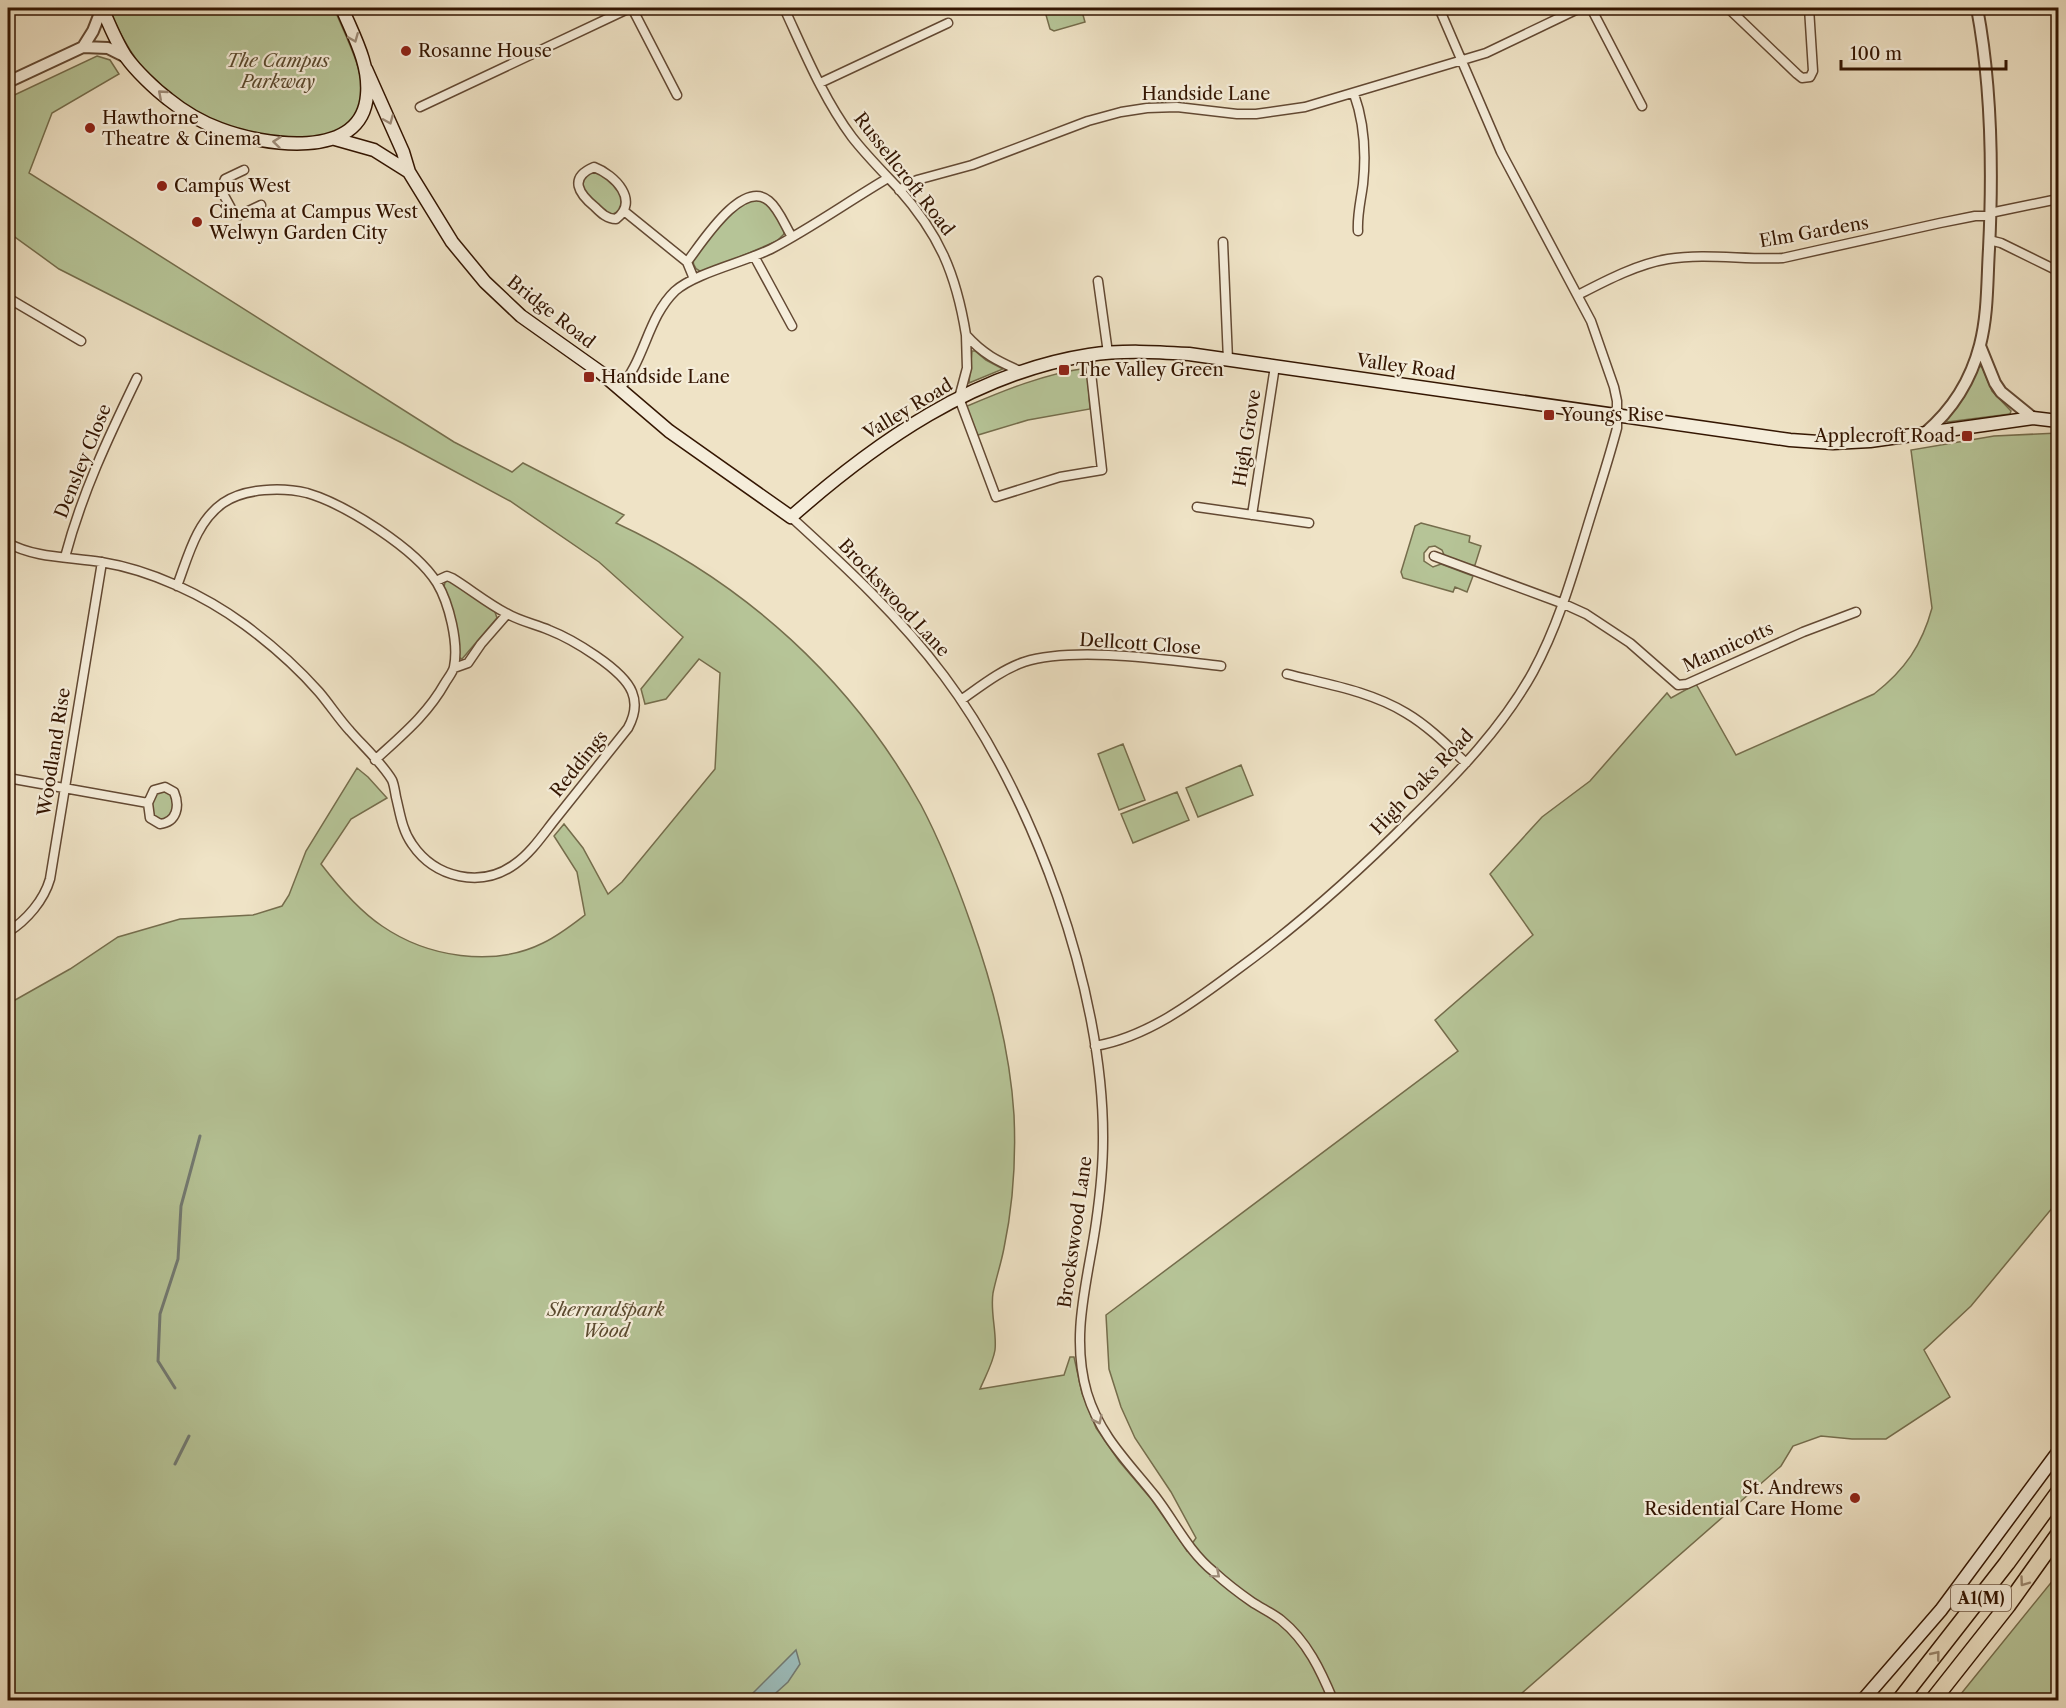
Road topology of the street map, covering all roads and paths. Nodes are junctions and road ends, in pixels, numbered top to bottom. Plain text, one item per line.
1 (102, 8) edge
2 (342, 8) edge
3 (631, 8) edge
4 (784, 8) edge
5 (1439, 8) edge
6 (1580, 8) edge
7 (1591, 8) edge
8 (1728, 8) edge
9 (1809, 8) edge
10 (1977, 8) edge
11 (948, 23) dead end
12 (82, 47) junction
13 (127, 58) junction
14 (1462, 61) junction
15 (366, 69) junction
16 (8, 82) edge
17 (820, 83) junction
18 (1354, 94) junction
19 (677, 96) dead end
20 (1642, 106) dead end
21 (420, 107) dead end
22 (335, 139) junction
23 (244, 170) dead end
24 (409, 171) junction
25 (888, 178) junction
26 (899, 190) junction
27 (2058, 199) edge
28 (261, 205) dead end
29 (624, 211) junction
30 (1990, 214) junction
31 (1358, 231) dead end
32 (792, 237) junction
33 (1989, 240) junction
34 (1223, 242) dead end
35 (754, 256) junction
36 (687, 262) junction
37 (2058, 271) edge
38 (694, 279) junction
39 (1098, 281) dead end
40 (1578, 295) junction
41 (8, 298) edge
42 (792, 326) dead end
43 (966, 335) junction
44 (81, 341) dead end
45 (1980, 346) junction
46 (1108, 353) junction
47 (1089, 356) junction
48 (1228, 360) junction
49 (1275, 366) junction
50 (1023, 372) junction
51 (137, 378) dead end
52 (619, 389) junction
53 (958, 398) junction
54 (1618, 416) junction
55 (2033, 418) junction
56 (2058, 421) edge
57 (1925, 433) junction
58 (1197, 507) dead end
59 (1252, 515) junction
60 (791, 517) junction
61 (1309, 523) dead end
62 (10, 547) edge
63 (1434, 556) dead end
64 (65, 557) junction
65 (102, 562) junction
66 (436, 581) junction
67 (177, 586) junction
68 (1564, 604) junction
69 (1856, 612) dead end
70 (507, 614) junction
71 (1221, 666) dead end
72 (454, 668) junction
73 (1287, 674) dead end
74 (961, 700) junction
75 (375, 760) junction
76 (1466, 763) junction
77 (8, 778) edge
78 (65, 788) junction
79 (148, 803) junction
80 (8, 932) edge
81 (1095, 1046) junction
82 (2058, 1452) edge
83 (2058, 1493) edge
84 (2058, 1535) edge
85 (1334, 1701) edge
86 (1863, 1701) edge
87 (1900, 1701) edge
88 (1933, 1701) edge

1 - 12 street
1 - 13 main road
2 -> 15 main road, Bridge Road
3 - 19 street
3 - 21 street
4 - 17 street, Russellcroft Road
5 - 14 street
6 - 14 street, Handside Lane
7 - 20 street
8 - 9 street
10 - 30 street
11 - 17 street
12 - 13 street
12 - 16 street
22 -> 13 main road
14 - 18 street, Handside Lane
14 - 40 street
15 - 22 main road
15 -> 24 main road, Bridge Road
17 - 25 street, Russellcroft Road
18 - 26 street, Handside Lane
18 - 31 street
22 - 24 main road
23 - 28 street
24 - 52 main road, Bridge Road
25 - 26 street, Russellcroft Road
25 - 32 street
26 - 43 street, Russellcroft Road
27 - 30 street, Elm Gardens
29 - 29 street
29 - 36 street
30 - 33 street
30 - 40 street, Elm Gardens
32 - 35 street
32 - 36 street
33 - 37 street
33 - 45 street
34 - 48 street
35 - 38 street
35 - 42 street
36 - 38 street
38 - 52 street
39 - 46 street
40 - 54 street
41 - 44 street
43 - 50 street
43 - 53 street, Russellcroft Road
45 - 55 street
45 - 57 street
46 - 47 main road, Valley Road
46 - 48 main road, Valley Road
47 - 50 main road, Valley Road
47 - 53 street
48 - 49 main road, Valley Road
49 - 54 main road, Valley Road
49 - 59 street, High Grove
50 - 53 main road, Valley Road
51 - 64 street, Densley Close
52 - 60 main road, Bridge Road
53 - 60 main road, Valley Road
54 - 57 main road, Valley Road
54 - 68 street, High Oaks Road
55 - 56 main road, Valley Road
55 - 57 main road, Valley Road
58 - 59 street, High Grove
59 - 61 street, High Grove
60 - 74 street, Brockswood Lane
62 - 64 street, Reddings
63 - 68 street
64 - 65 street, Reddings
65 - 67 street, Reddings
65 - 78 street, Woodland Rise
66 - 67 street
66 - 70 street, Reddings
66 - 72 street
67 - 75 street, Reddings
68 - 69 street, Mannicotts
68 - 76 street, High Oaks Road
70 - 72 street
70 - 75 street, Reddings
71 - 74 street, Dellcott Close
72 - 75 street
73 - 76 street
74 - 81 street, Brockswood Lane
76 - 81 street, High Oaks Road
77 - 78 street
78 - 79 street
78 - 80 street, Woodland Rise
79 - 79 street
81 -> 85 street, Brockswood Lane
82 - 86 main road
87 -> 83 highway, A1(M)
84 -> 88 highway, A1(M)

